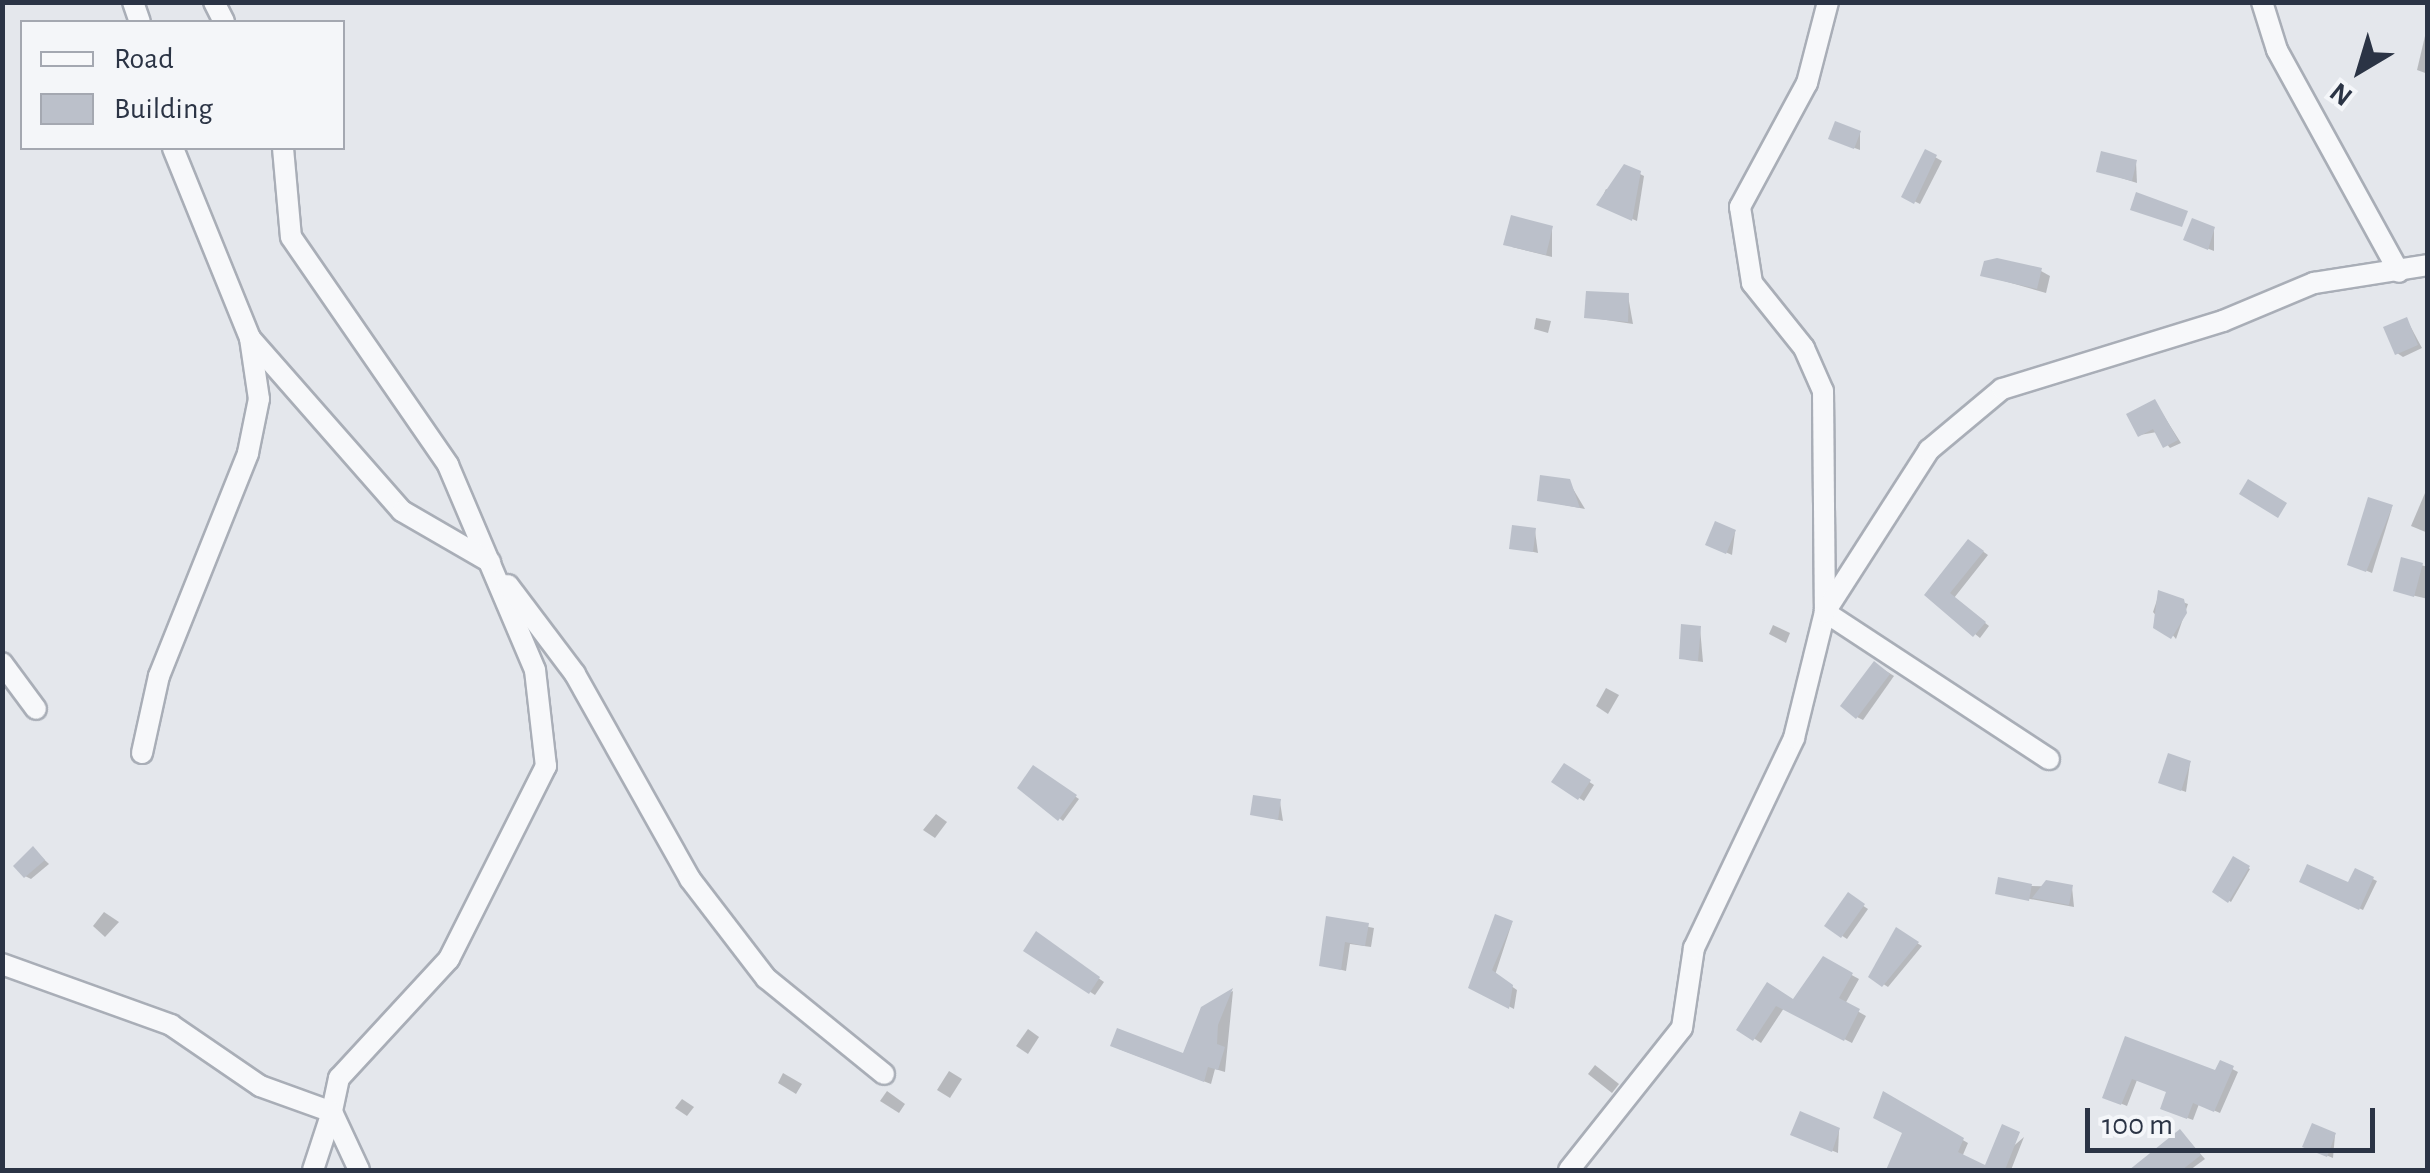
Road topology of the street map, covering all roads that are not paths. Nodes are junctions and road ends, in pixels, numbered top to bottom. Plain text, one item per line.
1 (1828, 2) edge
2 (2262, 2) edge
3 (174, 150) edge
4 (283, 150) edge
5 (2428, 265) edge
6 (2399, 272) junction
7 (250, 338) junction
8 (488, 558) junction
9 (1826, 612) junction
10 (2, 663) edge
11 (36, 710) dead end
12 (142, 753) dead end
13 (2049, 759) dead end
14 (2, 964) edge
15 (884, 1074) dead end
16 (332, 1112) junction
17 (313, 1170) edge
18 (360, 1170) edge
19 (1569, 1170) edge

1 - 9 street
2 - 6 street
3 - 7 street
4 - 8 street
5 - 6 street
6 - 9 street
7 - 8 street
7 - 12 street
8 - 15 street
8 - 16 street
9 - 13 street
9 - 19 street
10 - 11 street
14 - 16 street
16 - 17 street
16 - 18 street

